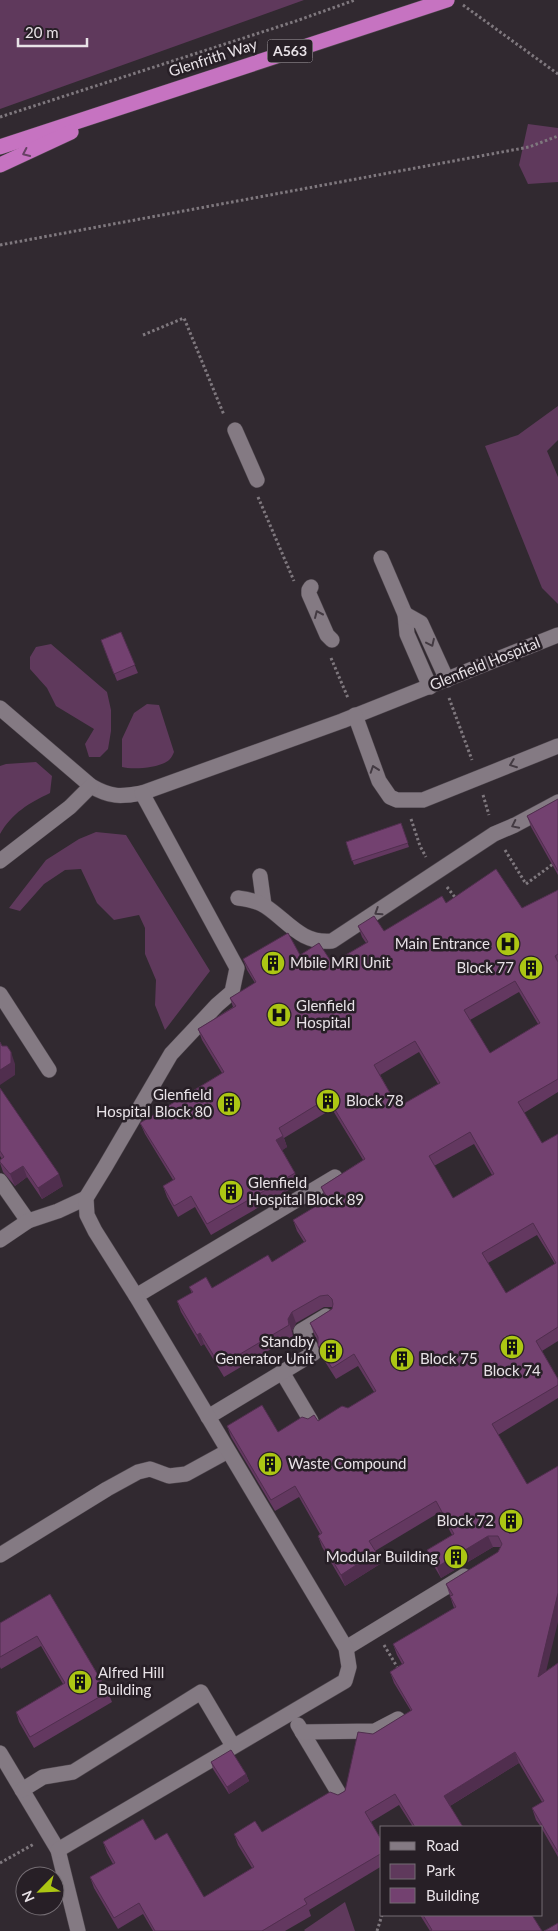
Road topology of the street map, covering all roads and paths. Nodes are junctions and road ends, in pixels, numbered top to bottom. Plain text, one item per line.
1 (355, 0) edge
2 (447, 0) edge
3 (456, 0) edge
4 (558, 74) edge
5 (133, 102) junction
6 (0, 117) edge
7 (558, 136) edge
8 (0, 146) edge
9 (0, 165) edge
10 (0, 245) edge
11 (234, 430) dead end
12 (257, 480) dead end
13 (381, 558) dead end
14 (311, 587) dead end
15 (405, 614) junction
16 (558, 634) edge
17 (332, 640) dead end
18 (446, 680) junction
19 (430, 687) junction
20 (0, 708) edge
21 (355, 715) junction
22 (558, 746) edge
23 (91, 786) junction
24 (142, 794) junction
25 (558, 802) edge
26 (0, 861) edge
27 (260, 876) dead end
28 (238, 898) dead end
29 (264, 906) junction
30 (0, 994) edge
31 (49, 1070) dead end
32 (335, 1177) edge
33 (0, 1181) edge
34 (86, 1198) junction
35 (28, 1221) junction
36 (0, 1240) edge
37 (136, 1296) junction
38 (328, 1315) edge
39 (282, 1372) junction
40 (208, 1417) junction
41 (311, 1421) edge
42 (228, 1450) junction
43 (0, 1555) edge
44 (479, 1567) edge
45 (376, 1630) junction
46 (346, 1648) junction
47 (402, 1675) edge
48 (290, 1713) junction
49 (398, 1719) edge
50 (302, 1732) junction
51 (233, 1746) junction
52 (0, 1753) edge
53 (22, 1790) junction
54 (340, 1797) edge
55 (49, 1835) junction
56 (58, 1850) junction
57 (0, 1863) edge
58 (381, 1916) edge
59 (78, 1931) edge
60 (377, 1931) edge

1 - 6 path
2 - 5 highway, Glenfrith Way / A563
3 - 4 path
5 - 8 highway, Glenfrith Way / A563
5 -> 9 highway, Glenfrith Way / A563
7 - 10 path
11 - 12 street
13 - 15 street
17 -> 14 street
15 -> 18 street
15 - 19 street
16 - 18 street, Glenfield Hospital
18 - 19 street, Glenfield Hospital
19 - 21 street, Glenfield Hospital
20 - 23 street, Glenfield Hospital
22 -> 21 street
21 - 24 street, Glenfield Hospital
23 - 24 street, Glenfield Hospital
23 - 26 street
24 - 34 street
25 -> 29 street
27 - 29 street
28 - 29 street
30 - 31 street
32 - 37 street
33 - 35 street
34 - 35 street
34 - 37 street
35 - 36 street
37 - 40 street
38 - 39 street
39 - 40 street
39 - 41 street
40 - 42 street
42 - 43 street
42 - 46 street
44 - 45 street
45 - 46 street
45 - 47 path
46 - 48 street
48 - 50 street
48 - 51 street
49 - 50 street
50 - 54 street
51 - 53 street
51 - 56 street
52 - 53 street
53 - 55 street
55 - 56 street
55 - 57 path
56 - 59 street
58 - 60 path

